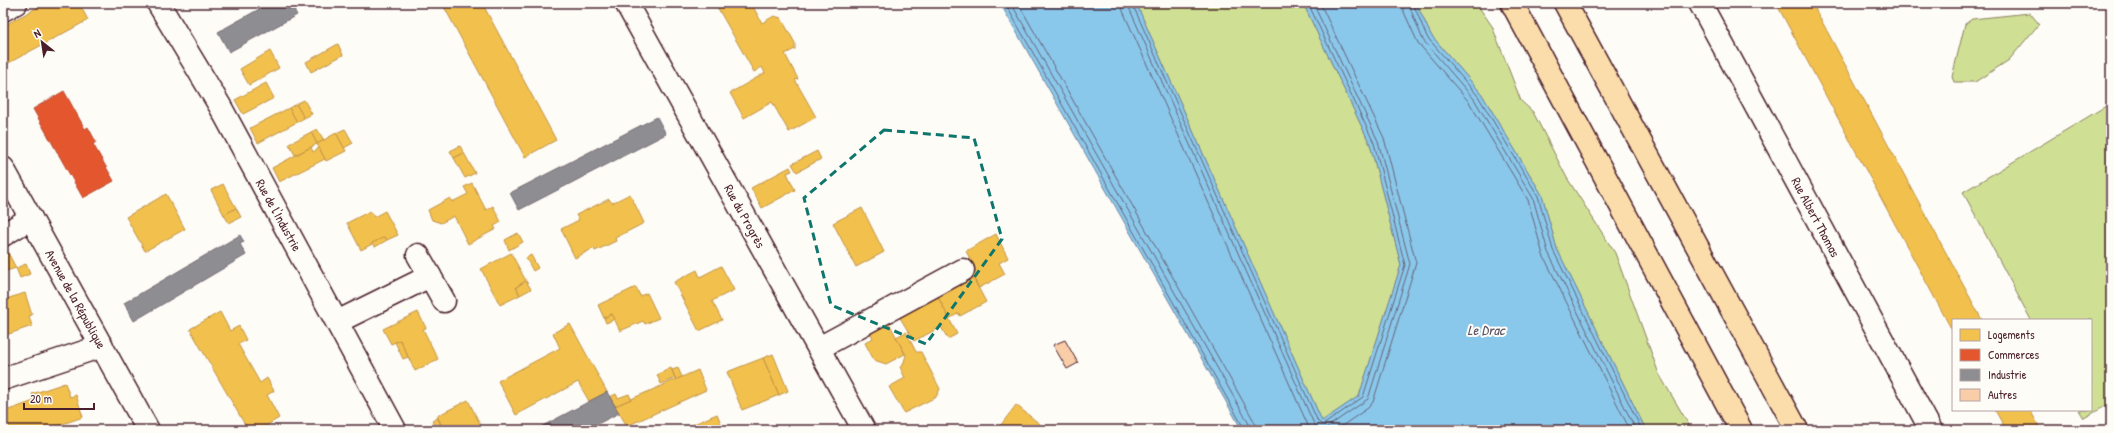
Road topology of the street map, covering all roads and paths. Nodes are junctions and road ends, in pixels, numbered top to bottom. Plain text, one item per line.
1 (16, 3) edge
2 (158, 3) edge
3 (626, 3) edge
4 (1512, 3) edge
5 (1565, 3) edge
6 (1700, 3) edge
7 (3, 10) edge
8 (3, 168) edge
9 (31, 218) junction
10 (3, 235) edge
11 (418, 255) dead end
12 (963, 270) dead end
13 (430, 276) junction
14 (444, 301) dead end
15 (337, 322) junction
16 (102, 346) junction
17 (819, 348) junction
18 (3, 379) edge
19 (148, 430) edge
20 (395, 430) edge
21 (864, 430) edge
22 (1741, 430) edge
23 (1797, 430) edge
24 (1931, 430) edge

1 - 7 street
2 - 15 street, Rue de l'Industrie
3 - 17 street, Rue du Progrès
4 - 22 highway
5 - 23 highway
6 - 24 street, Rue Albert Thomas
8 - 9 street, Avenue de la République
9 - 10 street
9 - 16 street, Avenue de la République
11 - 13 street
12 - 17 street
13 - 14 street
13 - 15 street
15 - 20 street, Rue de l'Industrie
16 - 18 street
16 - 19 street, Avenue de la République
17 - 21 street, Rue du Progrès

